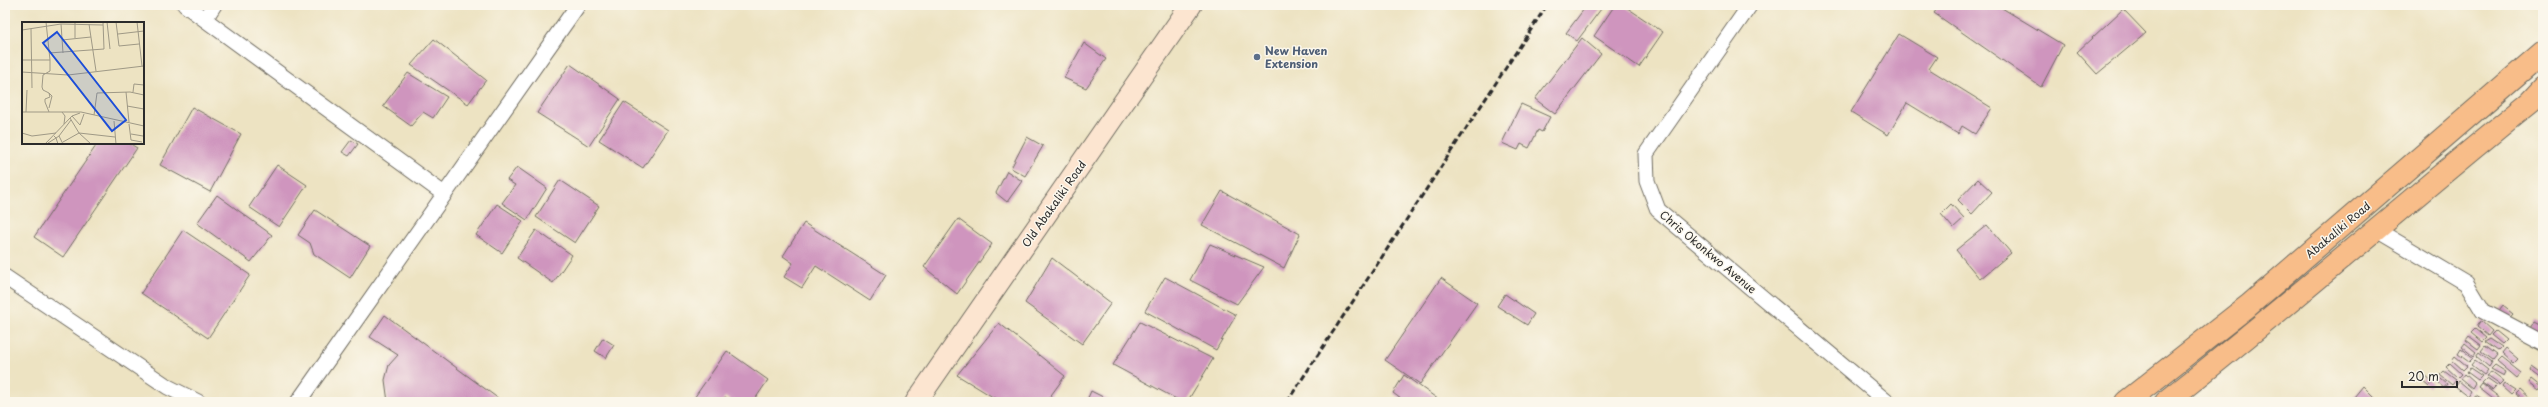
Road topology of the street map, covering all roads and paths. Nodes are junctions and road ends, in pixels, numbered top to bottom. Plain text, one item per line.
1 (185, 5) edge
2 (214, 5) edge
3 (578, 5) edge
4 (1191, 5) edge
5 (1750, 5) edge
6 (205, 19) junction
7 (2543, 52) edge
8 (2543, 88) edge
9 (444, 194) junction
10 (2375, 229) junction
11 (5, 277) edge
12 (2543, 343) edge
13 (198, 402) edge
14 (298, 402) edge
15 (916, 402) edge
16 (1887, 402) edge
17 (2126, 402) edge
18 (2166, 402) edge

1 - 6 street
2 - 6 street
3 - 9 street
4 - 15 main road, Old Abakaliki Road
5 - 16 street, Chris Okonkwo Avenue
6 - 9 street
7 - 17 highway, Abakaliki Road
8 - 10 highway
9 - 14 street
10 - 12 street
10 - 18 highway
11 - 13 street

